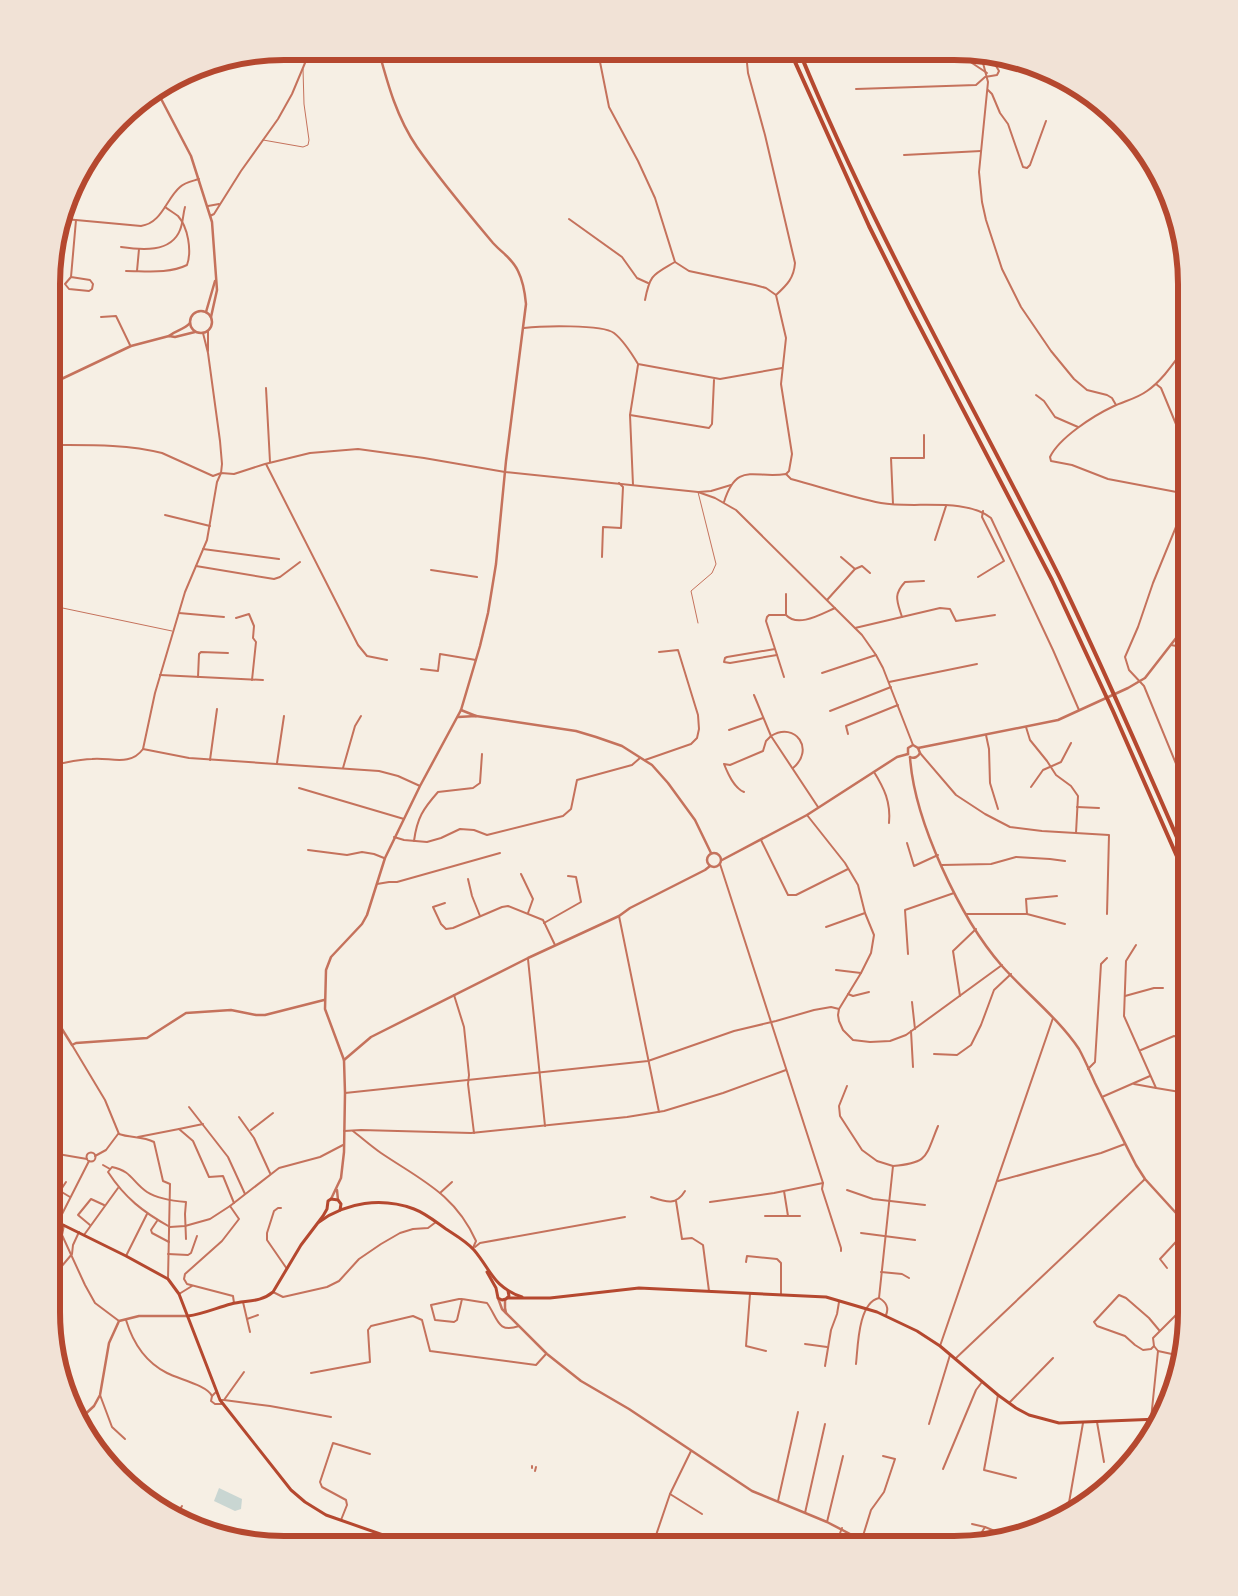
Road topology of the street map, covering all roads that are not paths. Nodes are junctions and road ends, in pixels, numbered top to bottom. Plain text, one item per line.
1 (306, 60) edge
2 (381, 60) edge
3 (600, 60) edge
4 (747, 60) edge
5 (794, 60) edge
6 (803, 60) edge
7 (931, 60) edge
8 (967, 60) edge
9 (861, 62) dead end
10 (981, 62) edge
11 (995, 64) edge
12 (303, 68) junction
13 (988, 75) junction
14 (856, 89) dead end
15 (988, 90) junction
16 (160, 97) edge
17 (1046, 121) dead end
18 (264, 140) junction
19 (982, 151) junction
20 (904, 155) dead end
21 (199, 179) junction
22 (219, 204) junction
23 (208, 206) junction
24 (165, 207) junction
25 (185, 207) dead end
26 (210, 216) junction
27 (70, 219) edge
28 (569, 219) dead end
29 (76, 220) junction
30 (182, 222) junction
31 (121, 248) dead end
32 (139, 249) junction
33 (675, 262) junction
34 (126, 271) dead end
35 (137, 271) junction
36 (71, 277) junction
37 (215, 279) junction
38 (648, 283) junction
39 (776, 295) junction
40 (645, 300) dead end
41 (206, 312) junction
42 (101, 317) dead end
43 (211, 317) junction
44 (190, 323) junction
45 (524, 328) junction
46 (208, 331) junction
47 (195, 332) junction
48 (203, 333) junction
49 (169, 336) junction
50 (130, 346) junction
51 (208, 353) junction
52 (1178, 356) edge
53 (638, 364) junction
54 (782, 368) junction
55 (714, 379) junction
56 (60, 381) edge
57 (1156, 384) junction
58 (266, 388) dead end
59 (1036, 395) dead end
60 (1116, 406) junction
61 (630, 415) junction
62 (1079, 427) junction
63 (1178, 429) edge
64 (924, 435) dead end
65 (60, 445) edge
66 (270, 462) junction
67 (265, 464) junction
68 (505, 472) junction
69 (221, 473) junction
70 (786, 474) junction
71 (619, 483) junction
72 (633, 485) junction
73 (731, 485) junction
74 (698, 492) junction
75 (1178, 492) edge
76 (724, 502) junction
77 (893, 504) junction
78 (946, 506) junction
79 (983, 512) junction
80 (165, 515) dead end
81 (1178, 522) edge
82 (210, 526) junction
83 (935, 540) dead end
84 (203, 549) junction
85 (602, 557) dead end
86 (841, 557) dead end
87 (279, 559) dead end
88 (300, 562) dead end
89 (196, 566) junction
90 (431, 570) dead end
91 (855, 570) junction
92 (870, 573) dead end
93 (478, 577) dead end
94 (978, 577) dead end
95 (924, 581) dead end
96 (786, 594) dead end
97 (827, 600) junction
98 (60, 607) edge
99 (835, 608) junction
100 (179, 613) junction
101 (786, 615) junction
102 (995, 615) dead end
103 (224, 617) dead end
104 (902, 617) junction
105 (236, 618) dead end
106 (698, 623) dead end
107 (855, 628) junction
108 (173, 631) junction
109 (1178, 636) edge
110 (1171, 645) junction
111 (1178, 646) edge
112 (775, 649) junction
113 (659, 652) dead end
114 (228, 653) dead end
115 (777, 654) junction
116 (876, 655) junction
117 (387, 660) dead end
118 (476, 660) junction
119 (977, 664) dead end
120 (421, 668) dead end
121 (822, 673) dead end
122 (160, 675) junction
123 (198, 677) junction
124 (784, 677) dead end
125 (252, 680) junction
126 (263, 680) dead end
127 (889, 682) junction
128 (1139, 683) junction
129 (891, 687) junction
130 (754, 695) dead end
131 (898, 705) junction
132 (217, 709) dead end
133 (461, 710) junction
134 (1079, 710) junction
135 (830, 711) dead end
136 (284, 716) dead end
137 (361, 716) dead end
138 (476, 716) junction
139 (458, 717) junction
140 (763, 718) junction
141 (1026, 726) junction
142 (728, 730) dead end
143 (848, 734) dead end
144 (986, 734) junction
145 (771, 736) junction
146 (1071, 743) dead end
147 (913, 745) junction
148 (918, 748) junction
149 (143, 749) junction
150 (920, 753) junction
151 (482, 754) dead end
152 (909, 755) junction
153 (640, 757) junction
154 (210, 760) junction
155 (644, 760) junction
156 (60, 764) edge
157 (276, 764) junction
158 (1051, 767) junction
159 (343, 768) junction
160 (793, 768) junction
161 (1178, 769) edge
162 (874, 772) junction
163 (420, 786) junction
164 (1031, 786) dead end
165 (299, 788) dead end
166 (744, 792) dead end
167 (818, 807) junction
168 (1077, 807) junction
169 (1099, 808) dead end
170 (998, 809) dead end
171 (806, 815) junction
172 (404, 819) junction
173 (889, 823) dead end
174 (1076, 833) junction
175 (394, 837) junction
176 (760, 840) junction
177 (1178, 840) edge
178 (414, 841) junction
179 (906, 843) dead end
180 (308, 850) dead end
181 (500, 853) dead end
182 (711, 853) junction
183 (938, 855) junction
184 (384, 858) junction
185 (1178, 859) edge
186 (722, 860) junction
187 (1065, 862) dead end
188 (720, 864) junction
189 (710, 866) junction
190 (942, 866) junction
191 (848, 869) junction
192 (521, 874) dead end
193 (568, 876) dead end
194 (468, 879) dead end
195 (376, 884) junction
196 (954, 894) junction
197 (1057, 896) dead end
198 (445, 904) dead end
199 (528, 913) junction
200 (865, 913) junction
201 (966, 914) junction
202 (1027, 914) junction
203 (1107, 914) dead end
204 (480, 916) junction
205 (619, 916) junction
206 (544, 923) junction
207 (1065, 924) dead end
208 (826, 927) dead end
209 (976, 929) junction
210 (1136, 945) dead end
211 (556, 946) junction
212 (908, 954) dead end
213 (528, 958) junction
214 (1107, 958) dead end
215 (1002, 965) junction
216 (836, 970) dead end
217 (861, 973) junction
218 (1010, 974) junction
219 (1163, 988) dead end
220 (869, 992) dead end
221 (848, 994) junction
222 (454, 995) junction
223 (960, 996) junction
224 (1125, 996) junction
225 (324, 1000) junction
226 (912, 1002) dead end
227 (839, 1009) junction
228 (1054, 1018) junction
229 (771, 1021) junction
230 (60, 1024) edge
231 (915, 1029) junction
232 (911, 1031) junction
233 (1178, 1037) edge
234 (72, 1045) junction
235 (1140, 1050) junction
236 (934, 1054) dead end
237 (344, 1060) junction
238 (648, 1060) junction
239 (913, 1068) dead end
240 (1088, 1069) junction
241 (786, 1070) junction
242 (540, 1073) junction
243 (1150, 1076) junction
244 (468, 1080) junction
245 (1132, 1084) junction
246 (847, 1086) dead end
247 (1156, 1088) junction
248 (1178, 1092) edge
249 (345, 1093) junction
250 (1102, 1097) junction
251 (189, 1108) dead end
252 (659, 1112) junction
253 (272, 1113) dead end
254 (239, 1118) dead end
255 (203, 1124) junction
256 (545, 1126) junction
257 (938, 1126) dead end
258 (179, 1129) junction
259 (250, 1131) junction
260 (344, 1131) junction
261 (353, 1131) junction
262 (474, 1133) junction
263 (119, 1134) junction
264 (138, 1137) junction
265 (1126, 1144) junction
266 (344, 1145) junction
267 (60, 1155) edge
268 (95, 1156) junction
269 (88, 1160) junction
270 (94, 1160) junction
271 (99, 1163) dead end
272 (103, 1165) dead end
273 (893, 1166) junction
274 (111, 1168) junction
275 (270, 1174) junction
276 (1145, 1178) junction
277 (998, 1181) junction
278 (66, 1182) dead end
279 (452, 1182) dead end
280 (823, 1183) junction
281 (118, 1187) junction
282 (337, 1188) junction
283 (847, 1190) dead end
284 (685, 1191) dead end
285 (784, 1191) junction
286 (440, 1193) junction
287 (245, 1194) junction
288 (71, 1197) junction
289 (651, 1197) dead end
290 (331, 1198) junction
291 (171, 1200) junction
292 (339, 1201) junction
293 (676, 1201) junction
294 (889, 1201) junction
295 (710, 1202) dead end
296 (234, 1203) junction
297 (351, 1205) junction
298 (925, 1205) dead end
299 (105, 1206) junction
300 (230, 1206) junction
301 (282, 1208) dead end
302 (327, 1208) junction
303 (339, 1210) junction
304 (331, 1213) junction
305 (147, 1214) junction
306 (1178, 1215) edge
307 (765, 1216) dead end
308 (788, 1216) junction
309 (800, 1216) dead end
310 (625, 1217) dead end
311 (60, 1218) edge
312 (157, 1220) junction
313 (319, 1222) junction
314 (436, 1222) junction
315 (60, 1223) edge
316 (90, 1224) junction
317 (64, 1225) junction
318 (185, 1226) junction
319 (170, 1227) junction
320 (79, 1232) junction
321 (861, 1233) dead end
322 (84, 1234) junction
323 (197, 1236) dead end
324 (886, 1236) junction
325 (186, 1239) dead end
326 (915, 1240) dead end
327 (1178, 1240) edge
328 (168, 1242) junction
329 (473, 1249) junction
330 (840, 1252) dead end
331 (72, 1254) junction
332 (168, 1254) junction
333 (126, 1256) junction
334 (746, 1262) dead end
335 (485, 1266) junction
336 (60, 1268) edge
337 (1167, 1268) dead end
338 (287, 1269) junction
339 (882, 1272) junction
340 (909, 1278) dead end
341 (168, 1279) junction
342 (192, 1286) junction
343 (504, 1289) junction
344 (508, 1291) junction
345 (708, 1291) junction
346 (273, 1292) junction
347 (498, 1292) junction
348 (179, 1294) junction
349 (750, 1294) junction
350 (781, 1295) junction
351 (498, 1298) junction
352 (525, 1298) junction
353 (879, 1298) junction
354 (462, 1299) junction
355 (506, 1299) junction
356 (840, 1300) junction
357 (243, 1302) junction
358 (234, 1303) junction
359 (866, 1308) junction
360 (1178, 1312) edge
361 (507, 1314) junction
362 (258, 1315) dead end
363 (886, 1315) junction
364 (188, 1316) junction
365 (247, 1319) junction
366 (126, 1320) junction
367 (118, 1321) junction
368 (519, 1326) junction
369 (1159, 1330) junction
370 (250, 1332) dead end
371 (805, 1344) dead end
372 (940, 1346) junction
373 (1154, 1346) junction
374 (828, 1347) junction
375 (766, 1351) dead end
376 (1158, 1351) junction
377 (547, 1354) junction
378 (950, 1355) junction
379 (1174, 1355) edge
380 (1053, 1358) dead end
381 (955, 1359) junction
382 (856, 1364) dead end
383 (825, 1366) dead end
384 (244, 1372) dead end
385 (311, 1373) dead end
386 (982, 1382) junction
387 (216, 1392) junction
388 (100, 1395) junction
389 (998, 1395) junction
390 (212, 1396) junction
391 (222, 1401) junction
392 (1009, 1403) junction
393 (798, 1412) dead end
394 (85, 1415) edge
395 (331, 1417) dead end
396 (1151, 1419) joint
397 (1097, 1422) junction
398 (1083, 1423) junction
399 (825, 1424) dead end
400 (929, 1424) dead end
401 (125, 1440) dead end
402 (691, 1451) junction
403 (370, 1454) dead end
404 (843, 1456) dead end
405 (883, 1456) dead end
406 (1104, 1462) dead end
407 (536, 1467) dead end
408 (943, 1469) dead end
409 (535, 1471) dead end
410 (1016, 1478) dead end
411 (670, 1494) junction
412 (778, 1501) junction
413 (1069, 1504) edge
414 (182, 1506) dead end
415 (179, 1510) edge
416 (805, 1512) junction
417 (702, 1514) dead end
418 (341, 1520) junction
419 (827, 1522) junction
420 (972, 1524) dead end
421 (985, 1527) junction
422 (842, 1528) junction
423 (997, 1532) edge
424 (980, 1534) edge
425 (386, 1536) edge
426 (656, 1536) edge
427 (839, 1536) edge
428 (857, 1536) edge
429 (863, 1536) edge

1 - 12 street
2 - 45 street
3 - 33 street
4 - 39 street
5 - 185 highway
6 - 177 highway
7 - 9 street
8 - 13 street
10 - 13 street
11 - 13 street
12 - 18 street
12 - 18 lane
13 - 14 street
13 - 15 street
15 - 17 street
15 - 19 street
16 - 21 street
18 - 22 street
19 - 20 street
19 - 60 street
21 - 23 street
21 - 24 street
22 - 23 street
22 - 26 street
23 - 26 street
24 - 29 street
24 - 30 street
25 - 30 street
26 - 37 street
27 - 29 street
28 - 38 street
29 - 36 street
30 - 32 street
30 - 35 street
31 - 32 street
32 - 35 street
33 - 38 street
33 - 39 street
34 - 35 street
36 - 36 street
37 - 41 street
37 - 43 street
38 - 40 street
39 - 54 street
41 - 43 street
41 - 44 street
42 - 50 street
43 - 46 street
44 - 47 street
44 - 49 street
45 - 53 street
45 - 68 street
46 - 48 street
46 - 51 street
47 - 48 street
47 - 49 street
48 - 51 street
49 - 50 street
50 - 56 street
51 - 69 street
52 - 57 street
53 - 55 street
53 - 61 street
54 - 55 street
54 - 70 street
55 - 61 street
57 - 60 street
57 - 63 street
58 - 66 street
59 - 62 street
60 - 62 street
61 - 72 street
62 - 75 street
64 - 77 street
65 - 69 street
66 - 67 street
66 - 68 street
67 - 69 street
67 - 117 street
68 - 71 street
68 - 118 street
69 - 82 street
70 - 73 street
70 - 77 street
71 - 72 street
71 - 85 street
72 - 74 street
73 - 74 street
73 - 76 street
74 - 76 street
74 - 106 lane
76 - 97 street
77 - 78 street
78 - 79 street
78 - 83 street
79 - 94 street
79 - 134 street
80 - 82 street
81 - 128 street
82 - 84 street
84 - 87 street
84 - 89 street
86 - 91 street
88 - 89 street
89 - 100 street
90 - 93 street
91 - 92 street
91 - 97 street
95 - 104 street
96 - 101 street
97 - 99 street
98 - 108 lane
99 - 101 street
99 - 107 street
100 - 103 street
100 - 108 street
101 - 112 street
102 - 104 street
104 - 107 street
105 - 125 street
107 - 116 street
108 - 122 street
109 - 110 street
110 - 111 street
110 - 128 street
112 - 115 street
112 - 115 street
113 - 155 street
114 - 123 street
115 - 124 street
116 - 121 street
116 - 127 street
118 - 120 street
118 - 133 street
119 - 127 street
122 - 123 street
122 - 149 street
123 - 125 street
125 - 126 street
127 - 129 street
128 - 134 street
128 - 161 street
129 - 131 street
129 - 135 street
130 - 140 street
131 - 143 street
131 - 147 street
132 - 154 street
133 - 138 street
133 - 139 street
134 - 141 street
136 - 157 street
137 - 159 street
138 - 139 street
138 - 153 street
139 - 163 street
140 - 142 street
140 - 145 street
141 - 144 street
141 - 158 street
144 - 148 street
144 - 170 street
145 - 160 street
145 - 160 street
145 - 166 street
146 - 158 street
147 - 148 street
147 - 152 street
148 - 150 street
149 - 154 street
149 - 156 street
150 - 152 street
150 - 174 street
151 - 178 street
152 - 162 street
152 - 183 street
153 - 155 street
153 - 178 street
154 - 157 street
155 - 182 street
157 - 159 street
158 - 164 street
158 - 168 street
159 - 163 street
160 - 167 street
162 - 167 street
162 - 173 street
163 - 172 street
165 - 172 street
167 - 171 street
168 - 169 street
168 - 174 street
171 - 176 street
171 - 191 street
172 - 175 street
174 - 203 street
175 - 178 street
175 - 184 street
176 - 186 street
176 - 191 street
179 - 183 street
180 - 184 street
181 - 195 street
182 - 186 street
182 - 189 street
183 - 190 street
184 - 195 street
186 - 188 street
187 - 190 street
188 - 189 street
188 - 229 street
189 - 205 street
190 - 196 street
191 - 200 street
192 - 199 street
193 - 206 street
194 - 204 street
195 - 225 street
196 - 201 street
196 - 212 street
197 - 202 street
198 - 204 street
199 - 204 street
199 - 206 street
200 - 208 street
200 - 217 street
201 - 202 street
201 - 209 street
202 - 207 street
205 - 211 street
205 - 238 street
206 - 211 street
209 - 215 street
209 - 223 street
210 - 224 street
211 - 213 street
213 - 222 street
213 - 242 street
214 - 240 street
215 - 218 street
215 - 223 street
216 - 217 street
217 - 221 street
218 - 228 street
218 - 236 street
219 - 224 street
220 - 221 street
221 - 227 street
222 - 237 street
222 - 244 street
223 - 231 street
224 - 235 street
225 - 234 street
225 - 237 street
226 - 231 street
227 - 229 street
227 - 232 street
228 - 240 street
228 - 277 street
229 - 238 street
229 - 241 street
230 - 234 street
231 - 232 street
232 - 239 street
233 - 235 street
234 - 263 street
235 - 243 street
237 - 249 street
238 - 242 street
238 - 252 street
240 - 250 street
241 - 252 street
241 - 280 street
242 - 244 street
242 - 256 street
243 - 245 street
243 - 247 street
244 - 249 street
244 - 262 street
245 - 247 street
245 - 250 street
246 - 273 street
247 - 248 street
249 - 260 street
250 - 265 street
251 - 255 street
252 - 256 street
253 - 259 street
254 - 259 street
255 - 258 street
255 - 287 street
256 - 262 street
257 - 273 street
258 - 264 street
258 - 296 street
259 - 275 street
260 - 261 street
260 - 266 street
261 - 262 street
261 - 286 street
263 - 264 street
263 - 268 street
264 - 291 street
265 - 276 street
265 - 277 street
266 - 275 street
266 - 282 street
267 - 269 street
268 - 269 street
268 - 270 street
269 - 270 street
269 - 288 street
270 - 271 street
272 - 274 street
273 - 294 street
274 - 281 street
274 - 291 street
275 - 287 street
276 - 306 street
276 - 381 street
277 - 372 street
278 - 288 street
279 - 286 street
280 - 285 street
280 - 330 street
281 - 299 street
281 - 305 street
282 - 290 street
282 - 292 street
283 - 294 street
284 - 293 street
285 - 295 street
285 - 308 street
286 - 329 street
287 - 296 street
288 - 311 street
289 - 293 street
290 - 292 main road
290 - 302 main road
291 - 318 street
291 - 319 street
292 - 297 main road
292 - 303 main road
293 - 345 street
294 - 298 street
294 - 324 street
296 - 300 street
297 - 303 main road
297 - 314 main road
299 - 316 street
299 - 316 street
300 - 318 street
300 - 342 street
301 - 338 street
302 - 304 main road
302 - 313 main road
303 - 304 main road
304 - 313 main road
305 - 312 street
305 - 333 street
307 - 308 street
308 - 309 street
310 - 329 street
312 - 319 street
312 - 328 street
313 - 338 main road
314 - 329 main road
314 - 346 street
315 - 317 main road
316 - 322 street
317 - 320 main road
317 - 331 street
318 - 319 street
318 - 325 street
319 - 328 street
320 - 322 main road
320 - 331 street
321 - 324 street
322 - 333 main road
323 - 332 street
324 - 326 street
324 - 339 street
327 - 337 street
328 - 332 street
329 - 335 main road
331 - 336 street
331 - 367 street
332 - 341 street
333 - 341 main road
334 - 350 street
335 - 343 main road
335 - 347 main road
338 - 346 main road
339 - 340 street
339 - 353 street
341 - 348 main road
342 - 348 street
342 - 358 street
343 - 344 main road
343 - 347 main road
344 - 352 main road
344 - 355 main road
345 - 349 main road
345 - 352 main road
346 - 357 main road
347 - 351 main road
348 - 364 main road
349 - 350 main road
349 - 375 street
350 - 356 main road
351 - 355 main road
351 - 361 street
352 - 355 main road
353 - 359 street
353 - 363 street
354 - 354 street
354 - 368 street
355 - 361 street
356 - 359 main road
356 - 374 street
357 - 358 main road
357 - 365 street
358 - 364 main road
359 - 363 main road
359 - 382 street
360 - 369 street
361 - 368 street
362 - 365 street
363 - 372 main road
364 - 366 street
364 - 387 main road
365 - 370 street
366 - 367 street
366 - 390 street
367 - 388 street
368 - 377 street
369 - 373 street
369 - 373 street
371 - 374 street
372 - 378 main road
373 - 376 street
374 - 383 street
376 - 379 street
376 - 396 street
377 - 385 street
377 - 402 street
378 - 381 main road
378 - 400 street
380 - 392 street
381 - 386 main road
384 - 391 street
386 - 389 main road
386 - 408 street
387 - 390 street
387 - 391 main road
388 - 394 street
388 - 401 street
389 - 392 main road
389 - 410 street
390 - 391 street
391 - 395 street
391 - 418 main road
392 - 398 main road
393 - 412 street
396 - 397 main road
397 - 398 main road
397 - 406 street
398 - 413 street
399 - 416 street
402 - 411 street
402 - 412 street
403 - 418 street
404 - 419 street
405 - 429 street
407 - 409 street
411 - 417 street
411 - 426 street
412 - 416 street
414 - 415 street
416 - 419 street
418 - 425 main road
419 - 422 street
420 - 421 street
421 - 423 street
421 - 424 street
422 - 427 street
422 - 428 street

